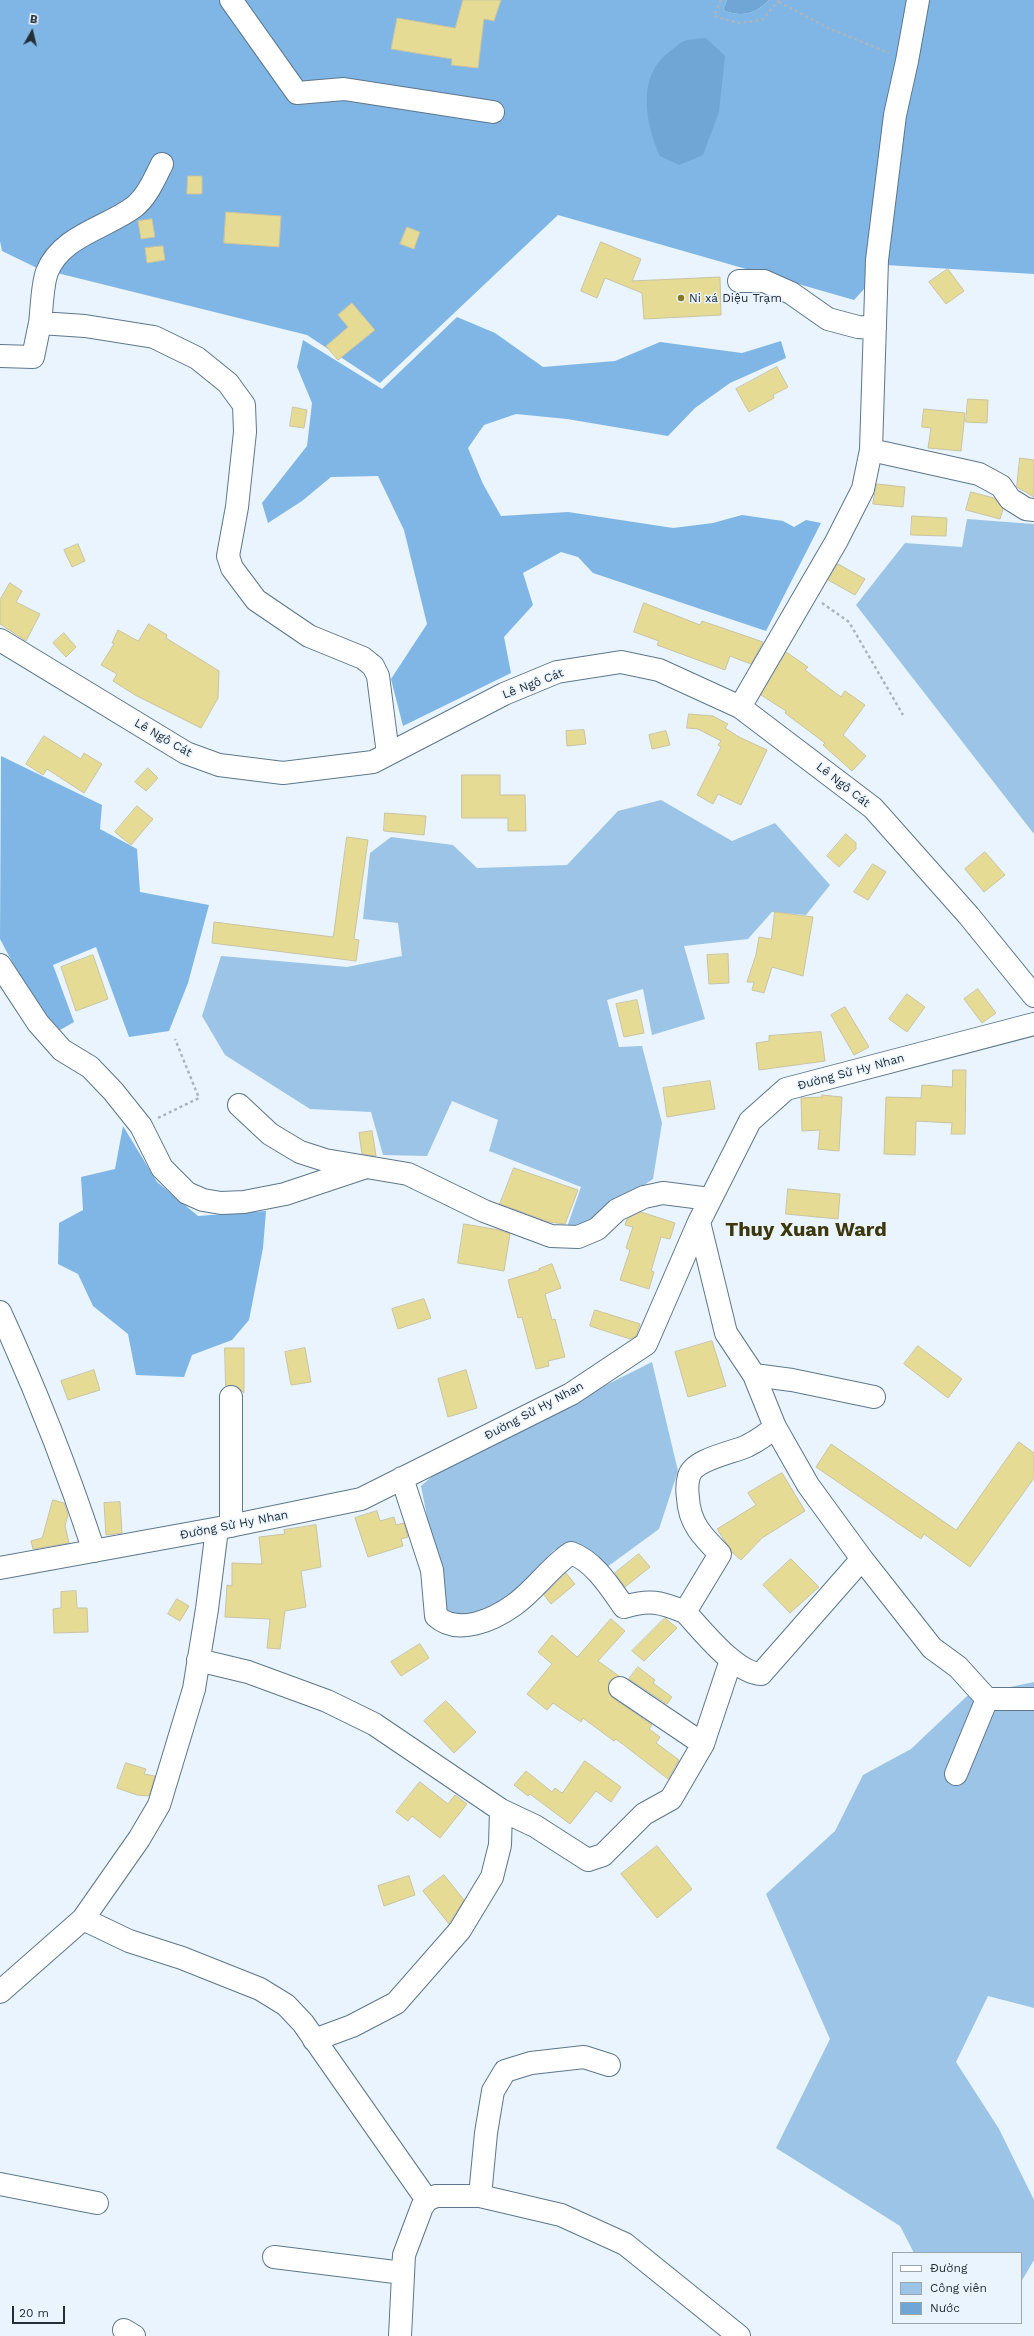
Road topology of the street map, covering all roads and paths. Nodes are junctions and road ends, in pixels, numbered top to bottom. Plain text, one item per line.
1 (231, 0) edge
2 (721, 0) edge
3 (918, 0) edge
4 (779, 1) edge
5 (907, 61) junction
6 (493, 112) dead end
7 (162, 164) dead end
8 (739, 281) dead end
9 (40, 324) junction
10 (875, 328) junction
11 (0, 356) edge
12 (871, 450) junction
13 (1034, 510) edge
14 (807, 592) junction
15 (0, 640) edge
16 (740, 707) junction
17 (903, 715) dead end
18 (388, 754) junction
19 (0, 965) edge
20 (1034, 996) edge
21 (1034, 1024) edge
22 (175, 1039) dead end
23 (239, 1105) dead end
24 (141, 1126) junction
25 (369, 1166) junction
26 (710, 1199) junction
27 (699, 1222) junction
28 (0, 1312) edge
29 (754, 1375) junction
30 (231, 1397) dead end
31 (874, 1398) dead end
32 (775, 1427) junction
33 (402, 1478) junction
34 (224, 1527) junction
35 (94, 1551) junction
36 (862, 1559) junction
37 (0, 1568) edge
38 (685, 1612) junction
39 (198, 1660) junction
40 (731, 1660) junction
41 (620, 1688) dead end
42 (987, 1699) junction
43 (1034, 1699) edge
44 (703, 1744) junction
45 (956, 1774) dead end
46 (501, 1810) junction
47 (83, 1918) junction
48 (0, 1992) edge
49 (314, 2040) junction
50 (609, 2065) dead end
51 (0, 2184) edge
52 (480, 2196) junction
53 (427, 2200) junction
54 (98, 2203) dead end
55 (274, 2257) dead end
56 (403, 2273) junction
57 (400, 2336) edge
58 (739, 2336) edge

1 - 6 street
2 - 4 path
3 - 5 street
4 - 5 path
5 - 10 street
7 - 9 street
8 - 10 street
9 - 11 street
9 - 18 street
10 - 12 street
12 - 13 street
12 - 14 street
14 - 16 street
14 - 17 path
15 - 18 street, Lê Ngô Cát
16 - 18 street, Lê Ngô Cát
16 - 20 street, Lê Ngô Cát
19 - 24 street
21 - 26 street, Đường Sử Hy Nhan
22 - 24 path
23 - 25 street
24 - 25 street
25 - 26 street
26 - 27 street, Đường Sử Hy Nhan
27 - 29 street
27 - 33 street, Đường Sử Hy Nhan
28 - 35 street
29 - 31 street
29 - 32 street
30 - 34 street
32 - 36 street
32 - 38 street
33 - 34 street, Đường Sử Hy Nhan
33 - 38 street
34 - 35 street, Đường Sử Hy Nhan
34 - 39 street
35 - 37 street, Đường Sử Hy Nhan
36 - 40 street
36 - 42 street
38 - 40 street
39 - 46 street
39 - 47 street
40 - 44 street
41 - 44 street
42 - 43 street
42 - 45 street
44 - 46 street
46 - 49 street
47 - 48 street
47 - 49 street
49 - 53 street
50 - 52 street
51 - 54 street
52 - 53 street
52 - 58 street
53 - 56 street
55 - 56 street
56 - 57 street

